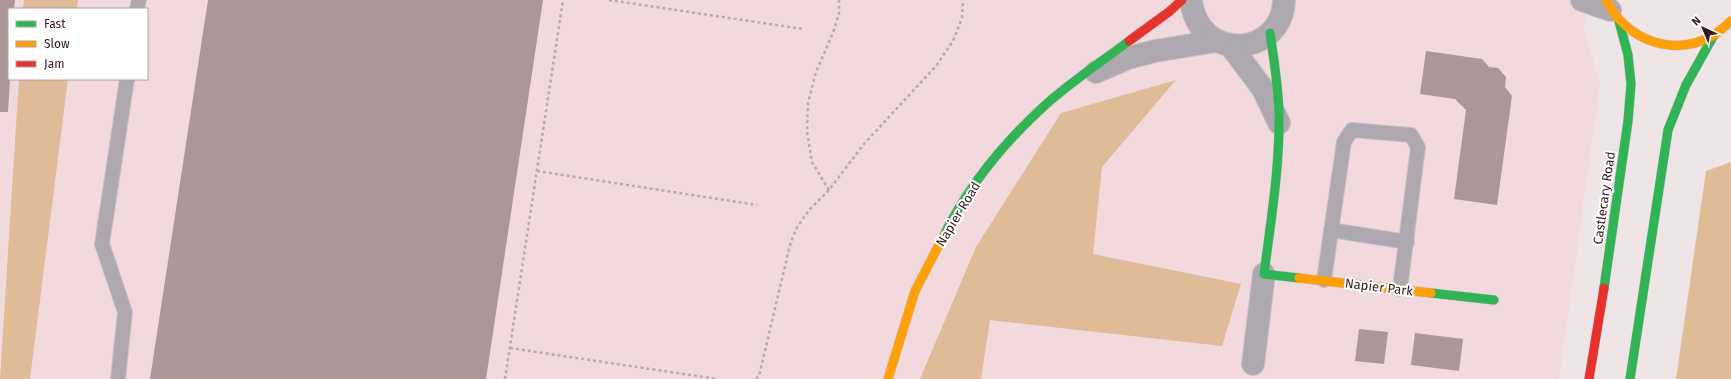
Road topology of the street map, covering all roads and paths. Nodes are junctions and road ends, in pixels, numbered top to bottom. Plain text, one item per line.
1 (563, 0) edge
2 (609, 0) edge
3 (839, 0) edge
4 (963, 0) edge
5 (1182, 0) edge
6 (1191, 0) edge
7 (1299, 0) edge
8 (1582, 0) edge
9 (1283, 7) edge
10 (1612, 10) edge
11 (1731, 21) edge
12 (803, 29) dead end
13 (1270, 33) junction
14 (1714, 35) junction
15 (1223, 43) junction
16 (127, 80) edge
17 (1077, 80) junction
18 (1279, 123) junction
19 (537, 171) junction
20 (829, 190) junction
21 (757, 205) dead end
22 (1331, 230) junction
23 (1407, 242) junction
24 (1264, 274) junction
25 (1324, 280) junction
26 (1400, 289) junction
27 (1494, 300) dead end
28 (510, 348) junction
29 (1253, 364) dead end
30 (118, 379) edge
31 (505, 379) edge
32 (717, 379) edge
33 (756, 379) edge
34 (888, 379) edge
35 (1589, 379) edge
36 (1630, 379) edge

1 - 19 path
2 - 12 path
3 - 20 path
4 - 20 path
5 - 17 street, Napier Road
6 - 15 street
7 - 9 street
8 - 10 street
9 - 13 street
10 - 14 street
10 - 35 street, Castlecary Road
11 - 14 street
13 - 15 street, Napier Road
13 - 18 street
14 - 36 street
15 - 17 street, Napier Road
15 - 18 street
16 - 30 lane
17 - 34 street, Napier Road
18 - 24 street
19 - 21 path
19 - 28 path
20 - 33 path
22 - 23 lane
22 - 23 lane
22 - 25 lane
23 - 26 lane
24 - 25 street, Napier Park
24 - 29 street
25 - 26 street, Napier Park
26 - 27 street, Napier Park
28 - 31 path
28 - 32 path

